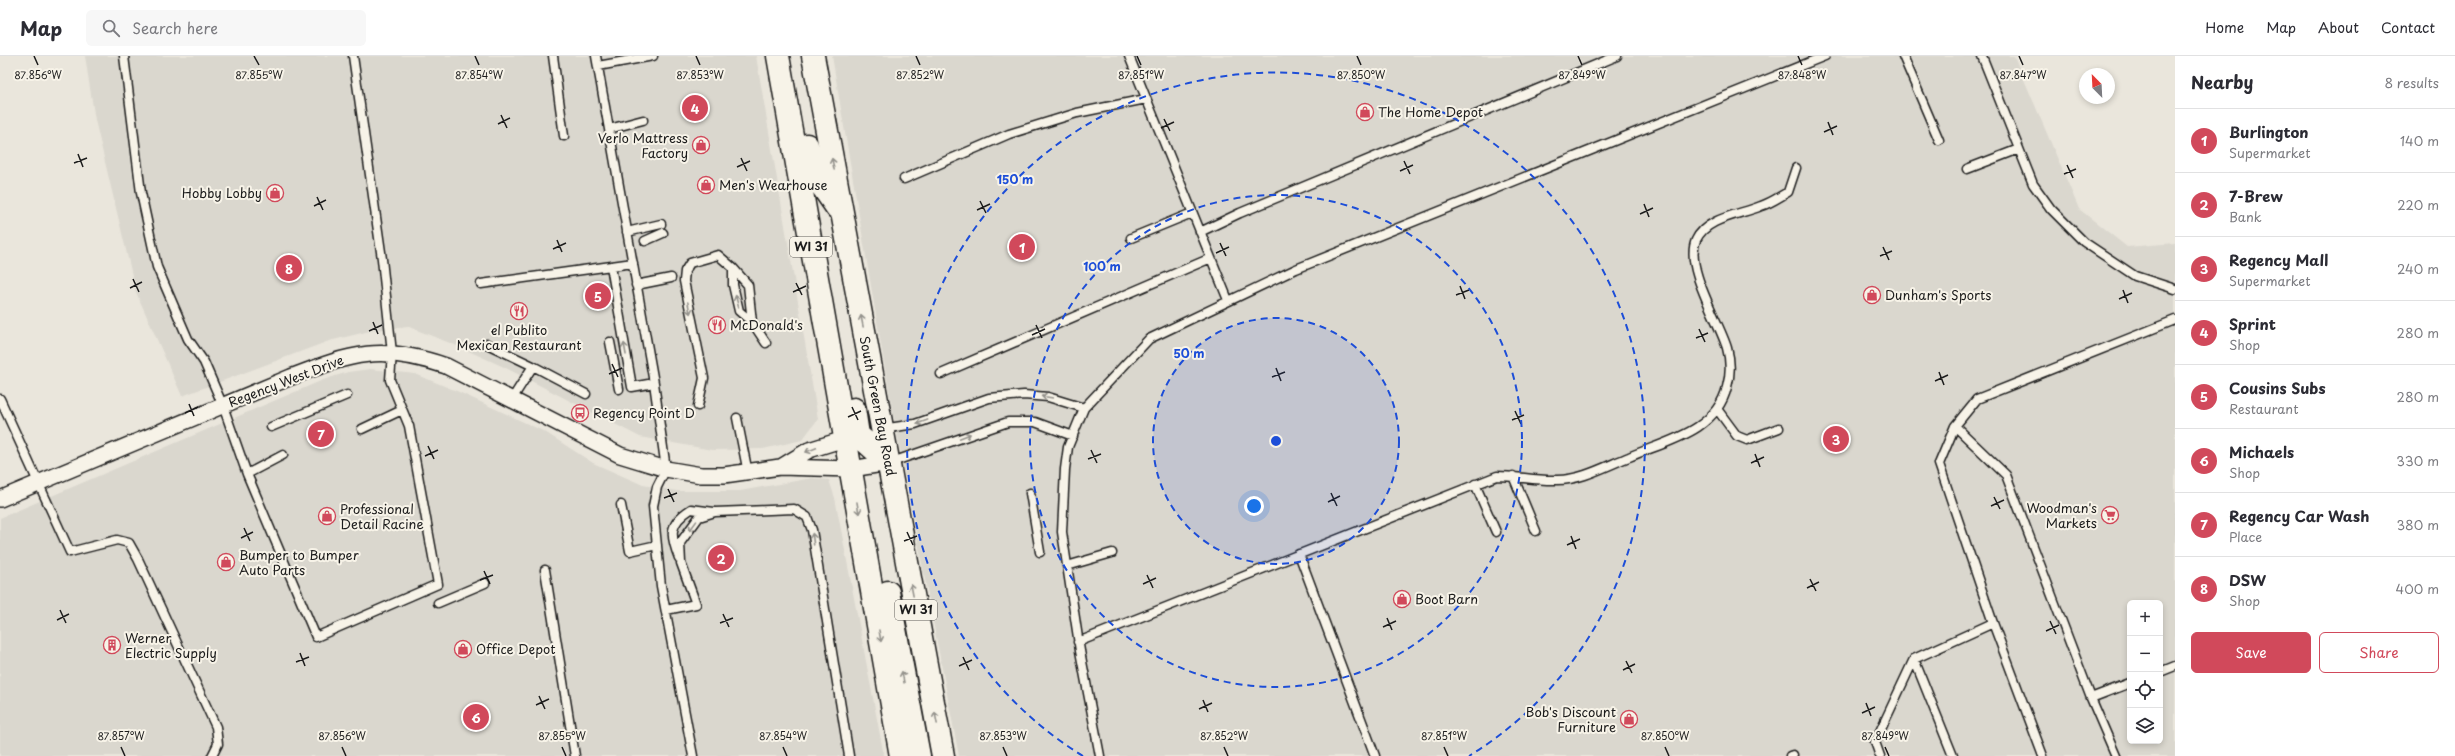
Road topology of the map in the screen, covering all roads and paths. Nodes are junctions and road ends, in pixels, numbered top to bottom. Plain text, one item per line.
1 (124, 56) edge
2 (352, 56) edge
3 (553, 56) edge
4 (596, 56) edge
5 (653, 56) edge
6 (778, 56) edge
7 (789, 56) edge
8 (813, 56) edge
9 (1129, 56) edge
10 (1617, 56) edge
11 (1825, 56) edge
12 (1903, 56) edge
13 (1982, 56) edge
14 (598, 66) junction
15 (1146, 99) junction
16 (642, 120) dead end
17 (609, 129) junction
18 (564, 136) dead end
19 (1939, 140) dead end
20 (2019, 149) junction
21 (1796, 168) dead end
22 (1967, 169) dead end
23 (904, 179) dead end
24 (1192, 212) junction
25 (842, 216) junction
26 (662, 224) dead end
27 (627, 232) junction
28 (1200, 232) junction
29 (663, 233) dead end
30 (1131, 238) dead end
31 (645, 241) dead end
32 (1211, 258) junction
33 (632, 263) junction
34 (611, 266) junction
35 (734, 268) junction
36 (671, 278) dead end
37 (481, 284) dead end
38 (636, 285) junction
39 (2175, 288) edge
40 (1228, 300) junction
41 (2175, 320) edge
42 (752, 322) junction
43 (610, 342) dead end
44 (766, 343) dead end
45 (487, 344) dead end
46 (392, 352) junction
47 (533, 366) junction
48 (941, 374) dead end
49 (654, 383) junction
50 (619, 389) dead end
51 (586, 394) dead end
52 (347, 395) dead end
53 (0, 399) edge
54 (512, 399) junction
55 (223, 406) junction
56 (698, 406) dead end
57 (1084, 408) junction
58 (1717, 409) junction
59 (402, 410) junction
60 (737, 418) dead end
61 (1955, 426) junction
62 (271, 427) dead end
63 (1780, 428) dead end
64 (362, 429) dead end
65 (882, 429) junction
66 (1073, 436) junction
67 (852, 437) junction
68 (284, 456) dead end
69 (889, 463) junction
70 (780, 467) junction
71 (666, 469) junction
72 (856, 469) junction
73 (748, 473) junction
74 (247, 474) junction
75 (1513, 476) junction
76 (36, 482) junction
77 (1475, 484) junction
78 (1030, 493) dead end
79 (0, 498) edge
80 (621, 505) dead end
81 (715, 512) junction
82 (1536, 531) dead end
83 (1496, 532) dead end
84 (657, 545) junction
85 (1040, 552) dead end
86 (1112, 553) dead end
87 (1299, 554) junction
88 (681, 563) junction
89 (1067, 566) junction
90 (545, 570) dead end
91 (485, 583) dead end
92 (438, 603) dead end
93 (666, 610) junction
94 (1993, 624) junction
95 (1078, 642) junction
96 (1914, 659) junction
97 (2175, 666) edge
98 (2163, 671) edge
99 (2127, 684) edge
100 (2091, 698) junction
101 (212, 756) edge
102 (575, 756) edge
103 (694, 756) edge
104 (849, 756) edge
105 (901, 756) edge
106 (919, 756) edge
107 (943, 756) edge
108 (1100, 756) edge
109 (1375, 756) edge
110 (1880, 756) edge
111 (1953, 756) edge
112 (2043, 756) edge
113 (2116, 756) edge

1 - 55 lane
2 - 46 lane
3 - 18 lane
4 - 14 lane
5 - 14 lane
6 - 67 main road
7 - 25 main road
25 -> 8 main road, South Green Bay Road / WI 31
9 - 15 lane
10 - 28 lane
11 - 40 lane
12 - 19 lane
13 - 20 lane
14 - 17 lane
15 - 23 lane
15 - 24 lane
16 - 17 lane
17 - 27 lane
20 - 22 lane
20 - 39 lane
21 - 58 lane
24 - 28 lane
24 - 30 lane
65 -> 25 main road, South Green Bay Road / WI 31
26 - 27 lane
27 - 33 lane
28 - 32 lane
29 - 31 lane
32 - 40 lane
32 - 48 lane
33 - 34 lane
33 - 38 lane
34 - 37 lane
49 -> 34 lane
35 - 42 lane
42 -> 35 lane
35 -> 56 lane
36 - 38 lane
38 - 49 lane
40 - 57 lane
41 - 61 lane
42 - 44 lane
43 - 50 lane
45 - 47 lane
46 - 54 street, Regency West Drive
46 - 55 street, Regency West Drive
46 - 59 lane
47 - 51 lane
47 - 54 lane
49 - 71 lane
52 - 62 lane
53 - 76 lane
54 - 71 street, Regency West Drive
55 - 74 lane
55 - 76 street, Regency West Drive
57 -> 65 lane
57 - 66 lane
58 - 63 lane
58 - 75 lane
59 - 64 lane
59 - 74 lane
60 - 73 lane
61 - 94 lane
61 - 100 lane
65 - 67 street, Regency West Drive
65 - 69 main road, South Green Bay Road / WI 31
69 -> 66 lane
66 - 89 lane
67 - 69 main road
67 -> 70 street, Regency West Drive
67 - 72 main road
68 - 74 lane
69 - 72 street, Regency West Drive
107 -> 69 main road, South Green Bay Road / WI 31
70 - 72 street, Regency West Drive
70 - 73 street, Regency West Drive
71 - 73 street, Regency West Drive
71 - 84 lane
72 -> 105 main road, WI 31
106 -> 72 main road
75 - 77 lane
75 - 82 lane
76 - 79 street, Regency West Drive
76 - 101 lane
77 - 83 lane
77 - 87 lane
78 - 85 lane
80 - 84 lane
81 -> 88 lane
81 - 88 lane
104 -> 81 lane
84 - 93 lane
86 - 89 lane
87 - 95 lane
87 - 109 lane
88 - 93 lane
89 - 95 lane
90 - 102 lane
91 - 92 lane
93 - 103 lane
94 - 96 lane
94 - 112 lane
95 - 108 lane
96 - 110 lane
96 - 111 lane
97 - 98 lane
99 - 100 lane
100 - 113 lane

